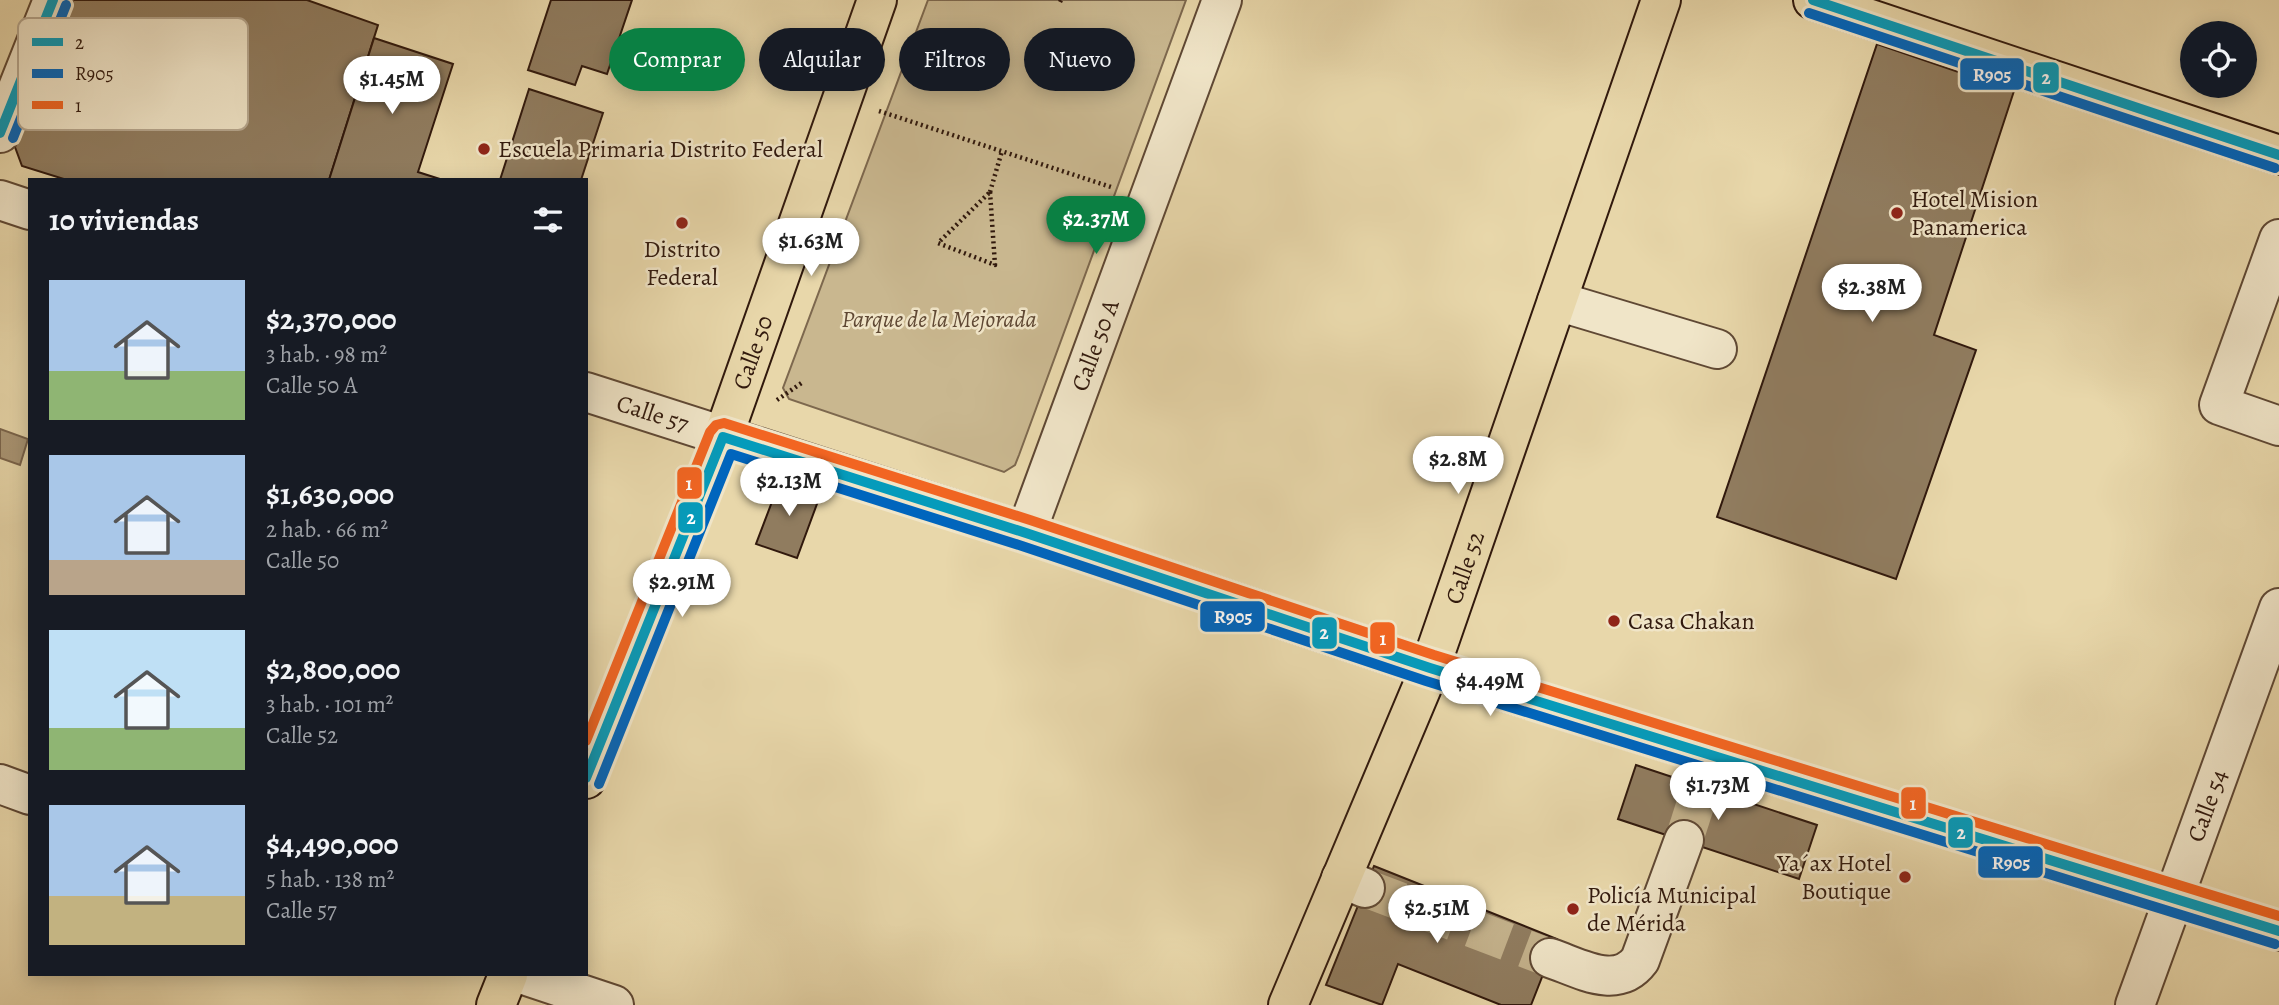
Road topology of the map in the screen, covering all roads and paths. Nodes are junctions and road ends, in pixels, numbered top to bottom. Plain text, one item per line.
1 (53, 0) edge
2 (877, 0) edge
3 (1222, 0) edge
4 (1661, 0) edge
5 (1813, 0) edge
6 (46, 18) edge
7 (18, 88) edge
8 (900, 118) dead end
9 (0, 133) edge
10 (1002, 151) junction
11 (2279, 155) edge
12 (1108, 186) dead end
13 (990, 192) junction
14 (0, 200) edge
15 (28, 209) edge
16 (2279, 239) edge
17 (1557, 302) junction
18 (1717, 349) dead end
19 (588, 394) edge
20 (2279, 426) edge
21 (723, 437) junction
22 (1026, 533) junction
23 (2279, 608) edge
24 (1430, 668) junction
25 (588, 774) edge
26 (0, 784) edge
27 (28, 794) edge
28 (1684, 840) tunnel mouth
29 (2175, 899) junction
30 (2279, 931) edge
31 (1549, 958) tunnel mouth
32 (508, 976) edge
33 (527, 976) edge
34 (496, 1005) edge
35 (614, 1005) edge
36 (1288, 1005) edge
37 (2135, 1005) edge

1 - 6 street
2 - 21 main road, Calle 50
3 - 22 street, Calle 50 A
4 - 17 main road, Calle 52
5 - 11 main road
7 - 9 street
8 - 10 path
10 - 12 path
10 - 13 path
13 - 13 path
14 - 15 street
16 - 20 street
17 - 18 street
17 - 24 main road, Calle 52
19 - 21 street, Calle 57
21 - 22 street, Calle 57
21 - 25 main road, Calle 50
22 - 24 street, Calle 57
23 - 29 street, Calle 54
24 - 29 street, Calle 57
24 - 36 main road, Calle 52
26 - 27 street
28 - 31 street
29 - 30 street, Calle 57
29 - 37 street, Calle 54
32 - 34 main road
33 - 35 street

